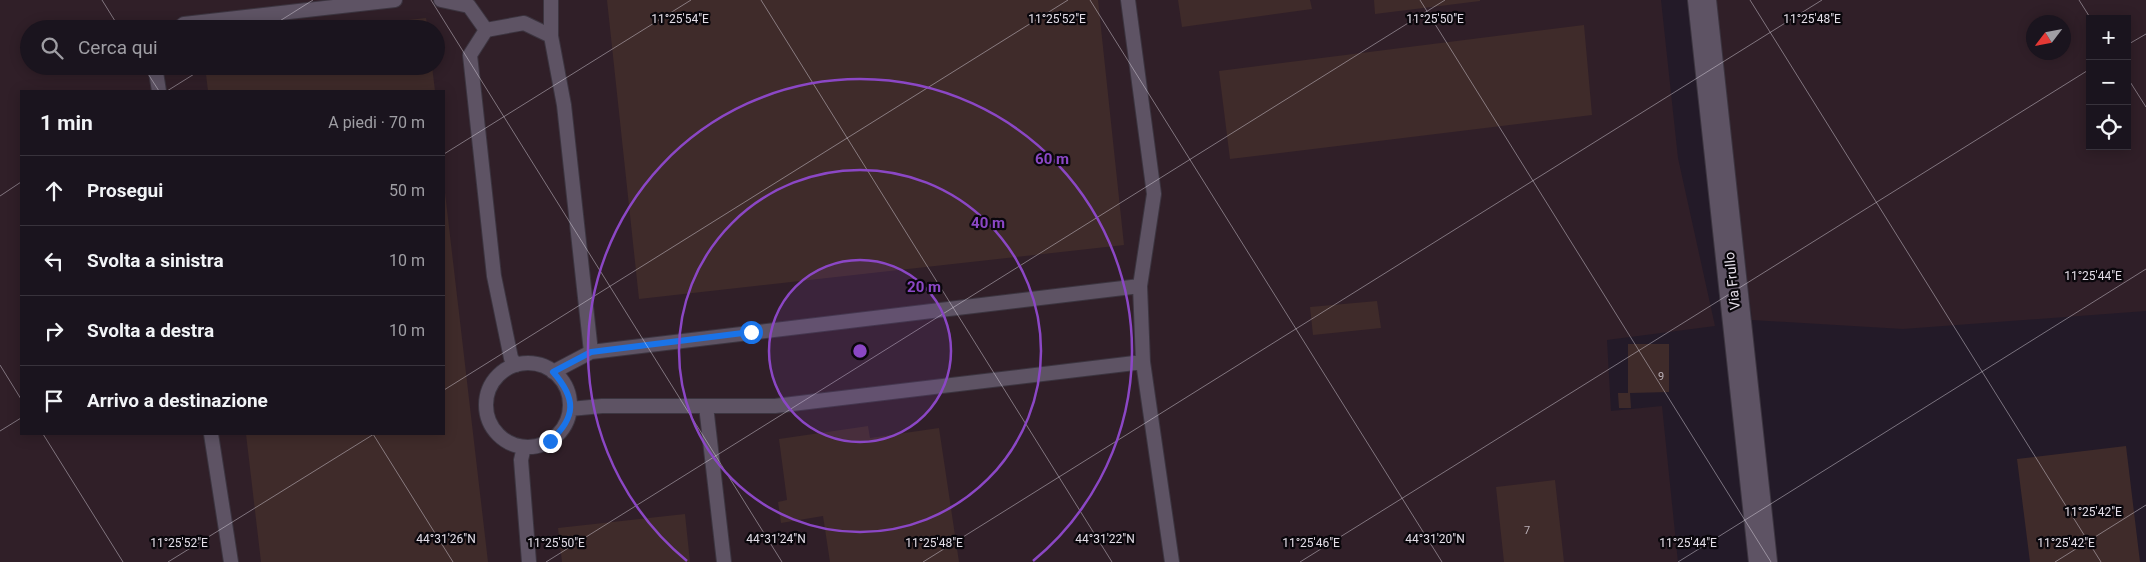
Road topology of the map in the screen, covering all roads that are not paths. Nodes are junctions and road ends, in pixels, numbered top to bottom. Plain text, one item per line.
1 (395, 0) edge
2 (441, 0) edge
3 (552, 0) edge
4 (1128, 0) edge
5 (1702, 0) edge
6 (219, 20) edge
7 (486, 30) junction
8 (551, 36) junction
9 (156, 75) edge
10 (159, 90) edge
11 (1140, 286) junction
12 (591, 352) junction
13 (1144, 362) junction
14 (516, 365) junction
15 (553, 372) junction
16 (706, 406) junction
17 (570, 409) junction
18 (211, 435) edge
19 (524, 447) junction
20 (231, 562) edge
21 (529, 562) edge
22 (724, 562) edge
23 (1172, 562) edge
24 (1763, 562) edge

1 - 6 lane
2 - 7 lane
3 - 8 lane
4 - 11 lane
5 - 24 street, Via Frullo
7 - 8 lane
7 - 14 lane
8 - 12 lane
9 - 10 lane
11 - 12 lane
11 - 13 lane
12 - 15 lane
13 - 16 lane
13 - 23 lane
14 - 15 lane
14 - 19 lane
15 - 17 lane
16 - 17 lane
16 - 22 lane
17 - 19 lane
18 - 20 lane
19 - 21 lane

